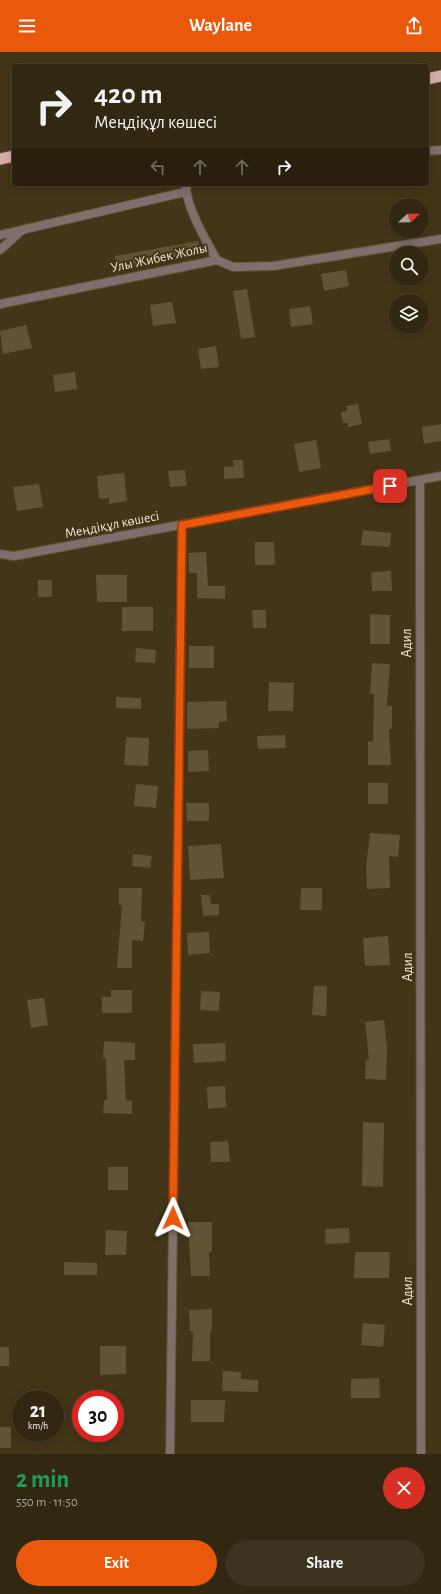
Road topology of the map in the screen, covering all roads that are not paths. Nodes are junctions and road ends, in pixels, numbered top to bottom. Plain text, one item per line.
1 (441, 76) edge
2 (429, 79) edge
3 (441, 150) edge
4 (429, 151) edge
5 (12, 156) edge
6 (0, 159) edge
7 (186, 188) edge
8 (22, 230) junction
9 (0, 235) edge
10 (441, 239) edge
11 (0, 250) edge
12 (217, 260) junction
13 (0, 304) edge
14 (441, 476) edge
15 (420, 480) junction
16 (182, 525) junction
17 (0, 554) edge
18 (170, 1454) edge
19 (421, 1454) edge

1 - 2 highway
3 - 4 street
5 - 6 highway
7 - 8 street
7 - 12 street
8 - 9 street
8 - 11 street
10 - 12 street, Улы Жибек Жолы
12 - 13 street, Улы Жибек Жолы
14 - 15 street, Меңдіқұл көшесі
15 - 16 street, Меңдіқұл көшесі
15 - 19 street, Адил
16 - 17 street, Меңдіқұл көшесі
16 - 18 street

